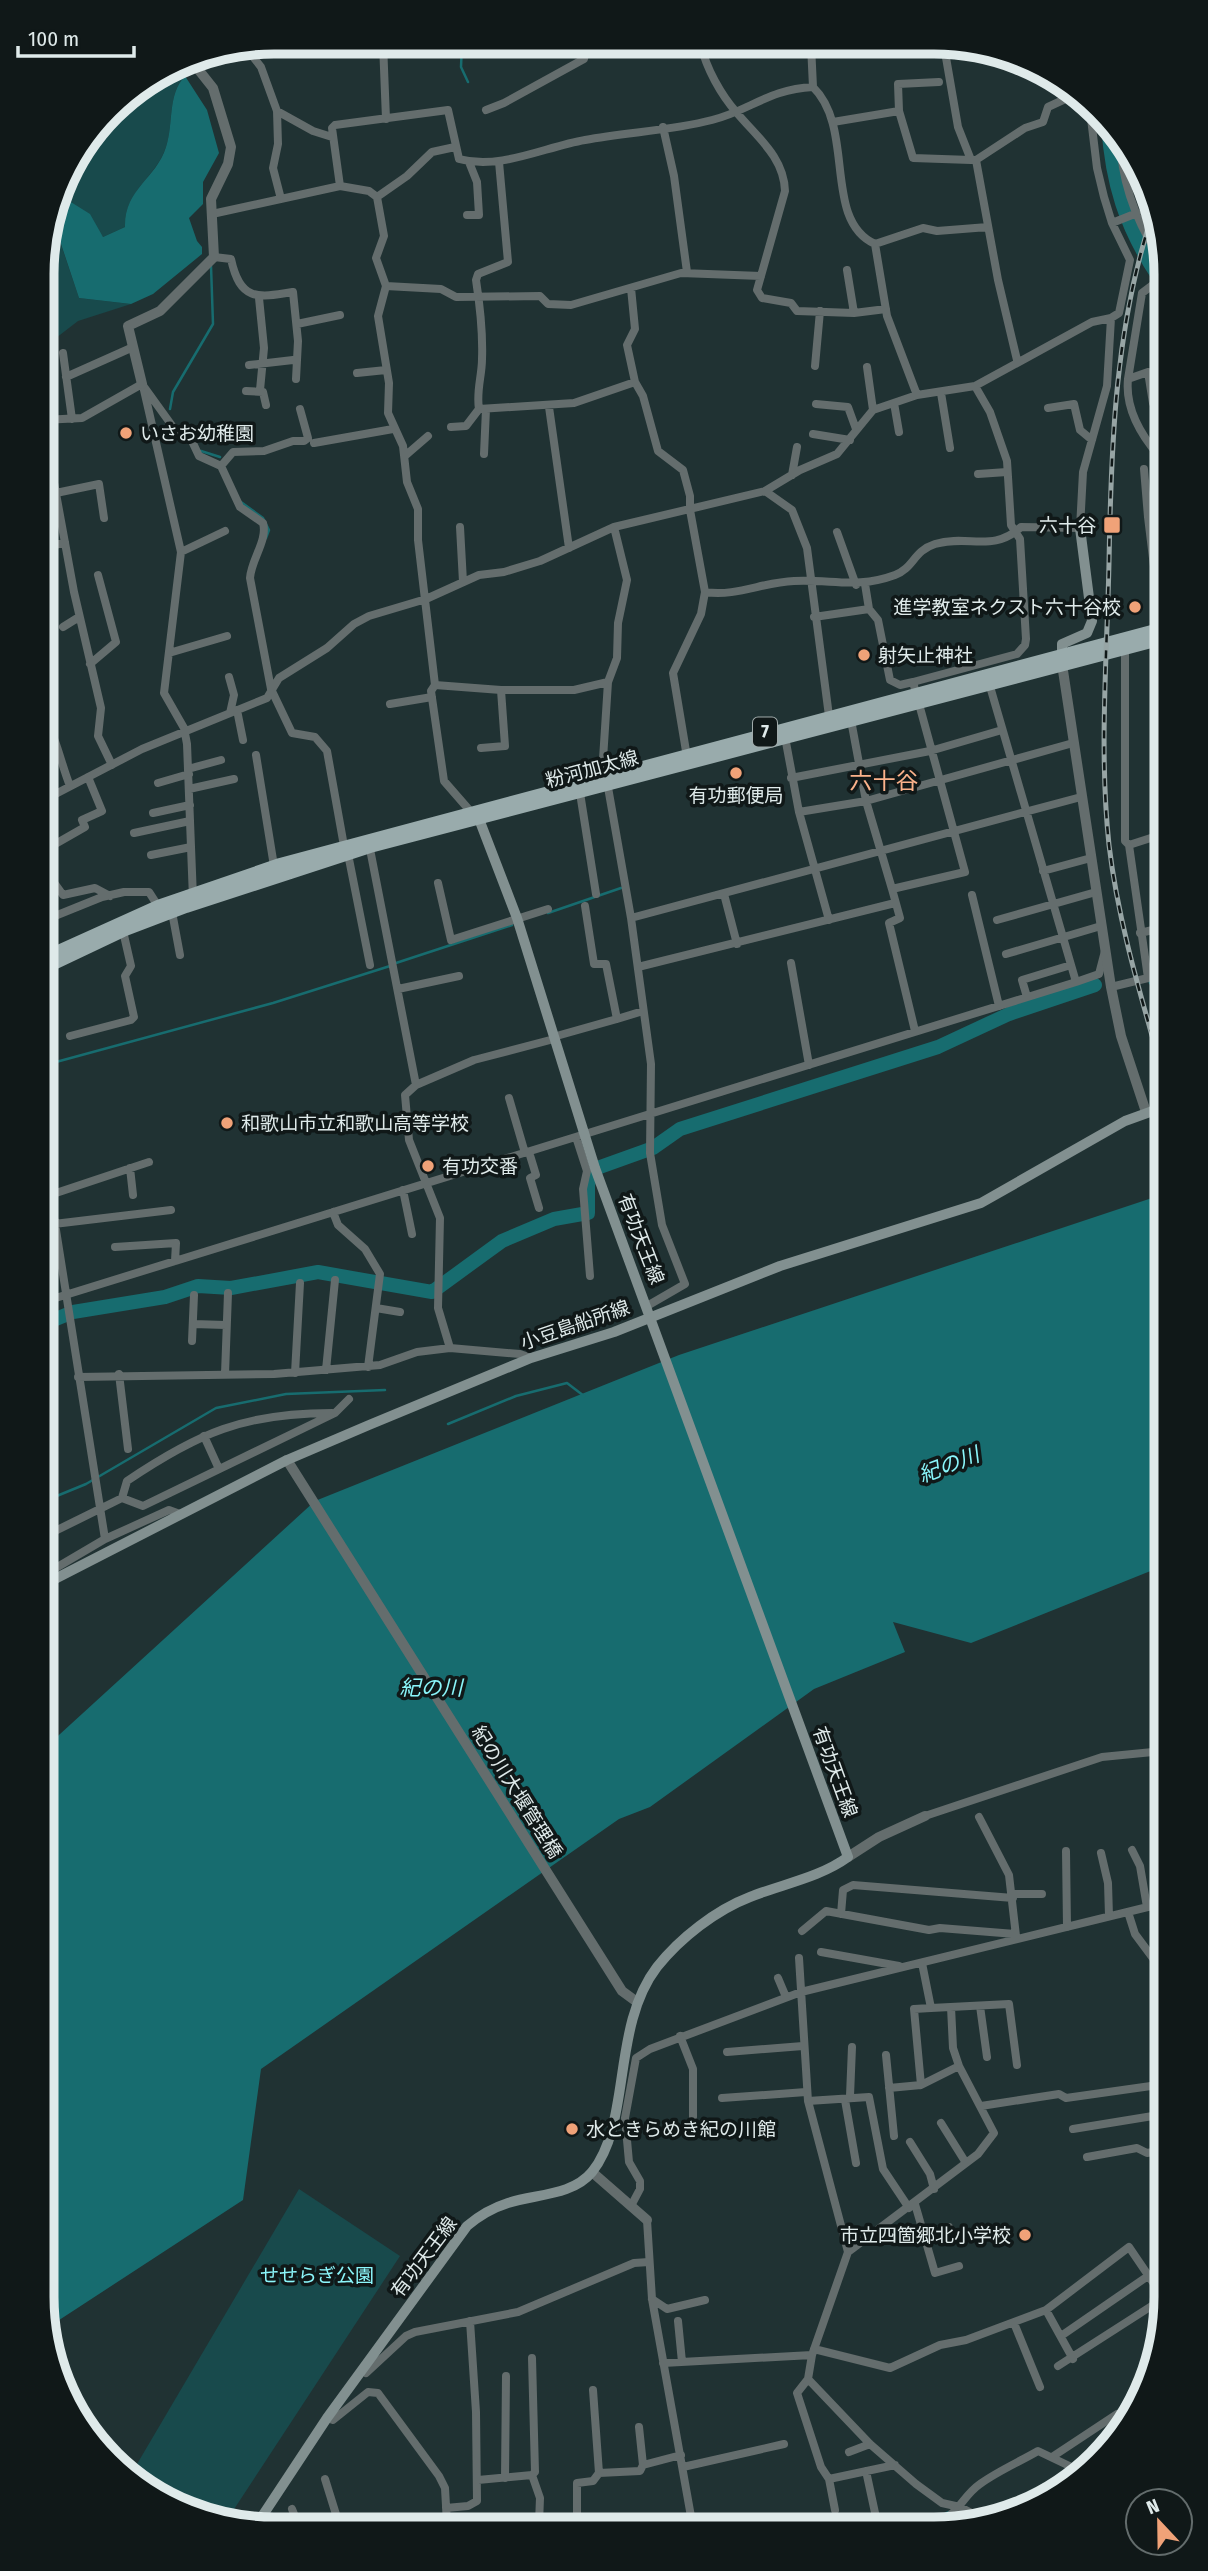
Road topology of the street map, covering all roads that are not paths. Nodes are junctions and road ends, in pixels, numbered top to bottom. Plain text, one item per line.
1 (383, 54) edge
2 (585, 54) edge
3 (704, 54) edge
4 (811, 54) edge
5 (946, 55) edge
6 (252, 56) edge
7 (197, 68) edge
8 (939, 82) dead end
9 (813, 87) junction
10 (1066, 99) edge
11 (486, 110) dead end
12 (277, 111) junction
13 (735, 111) junction
14 (899, 111) junction
15 (386, 119) junction
16 (1091, 121) edge
17 (833, 122) junction
18 (663, 127) junction
19 (332, 137) junction
20 (455, 146) junction
21 (974, 160) junction
22 (469, 162) junction
23 (499, 162) junction
24 (1122, 162) edge
25 (340, 186) junction
26 (377, 197) junction
27 (281, 199) junction
28 (1135, 213) junction
29 (212, 214) junction
30 (467, 215) dead end
31 (1115, 222) junction
32 (988, 227) junction
33 (875, 244) junction
34 (1152, 245) edge
35 (214, 257) junction
36 (847, 270) dead end
37 (687, 272) junction
38 (761, 276) junction
39 (1154, 284) edge
40 (386, 286) junction
41 (631, 288) junction
42 (478, 297) junction
43 (259, 298) junction
44 (886, 309) junction
45 (820, 311) junction
46 (854, 313) junction
47 (340, 315) dead end
48 (1111, 318) junction
49 (297, 324) junction
50 (131, 348) junction
51 (63, 353) dead end
52 (293, 360) dead end
53 (1017, 360) junction
54 (263, 363) junction
55 (249, 365) dead end
56 (815, 366) dead end
57 (867, 367) dead end
58 (386, 370) junction
59 (357, 373) dead end
60 (66, 377) junction
61 (296, 379) dead end
62 (1128, 379) junction
63 (635, 382) junction
64 (142, 384) junction
65 (975, 386) junction
66 (1154, 388) edge
67 (260, 390) junction
68 (246, 391) dead end
69 (941, 393) junction
70 (917, 395) junction
71 (1154, 397) edge
72 (894, 403) junction
73 (1153, 403) dead end
74 (816, 404) dead end
75 (266, 405) dead end
76 (549, 407) junction
77 (1048, 408) dead end
78 (300, 409) dead end
79 (482, 409) junction
80 (873, 410) junction
81 (55, 419) edge
82 (72, 419) junction
83 (451, 427) dead end
84 (393, 429) junction
85 (856, 429) junction
86 (899, 432) dead end
87 (813, 434) dead end
88 (428, 436) dead end
89 (850, 440) junction
90 (1092, 440) junction
91 (314, 443) dead end
92 (797, 447) dead end
93 (950, 448) dead end
94 (1154, 449) edge
95 (484, 454) dead end
96 (406, 455) junction
97 (221, 466) junction
98 (1144, 469) dead end
99 (1007, 471) junction
100 (978, 474) dead end
101 (792, 475) junction
102 (55, 485) edge
103 (56, 491) junction
104 (765, 491) junction
105 (690, 510) junction
106 (1154, 516) edge
107 (1148, 517) junction
108 (104, 518) dead end
109 (460, 527) dead end
110 (614, 527) junction
111 (1080, 528) junction
112 (225, 531) dead end
113 (838, 532) dead end
114 (1015, 533) junction
115 (65, 542) junction
116 (55, 545) edge
117 (569, 548) junction
118 (181, 552) junction
119 (1154, 560) edge
120 (98, 575) dead end
121 (814, 581) junction
122 (463, 582) junction
123 (860, 584) junction
124 (705, 592) junction
125 (426, 599) junction
126 (869, 609) junction
127 (79, 617) junction
128 (814, 617) junction
129 (63, 627) dead end
130 (1154, 631) edge
131 (227, 636) dead end
132 (1154, 642) edge
133 (1125, 650) junction
134 (169, 653) junction
135 (1061, 660) junction
136 (90, 664) junction
137 (229, 677) dead end
138 (608, 682) junction
139 (989, 683) junction
140 (435, 685) junction
141 (271, 689) junction
142 (501, 690) junction
143 (915, 692) junction
144 (432, 698) junction
145 (390, 704) dead end
146 (233, 711) junction
147 (829, 716) junction
148 (851, 720) junction
149 (1002, 730) junction
150 (186, 732) junction
151 (785, 737) junction
152 (243, 740) dead end
153 (1073, 743) junction
154 (55, 744) edge
155 (481, 748) dead end
156 (930, 751) junction
157 (256, 755) dead end
158 (688, 759) junction
159 (221, 760) dead end
160 (1011, 761) junction
161 (112, 765) junction
162 (859, 766) junction
163 (188, 772) junction
164 (88, 777) junction
165 (791, 778) junction
166 (234, 779) dead end
167 (607, 780) junction
168 (939, 782) junction
169 (158, 783) dead end
170 (70, 786) junction
171 (189, 789) junction
172 (580, 793) junction
173 (55, 794) edge
174 (1081, 797) junction
175 (866, 801) junction
176 (190, 805) junction
177 (799, 812) junction
178 (153, 813) dead end
179 (1026, 813) junction
180 (475, 816) junction
181 (190, 821) junction
182 (134, 833) dead end
183 (954, 833) junction
184 (1154, 837) edge
185 (57, 843) dead end
186 (369, 843) junction
187 (1129, 845) junction
188 (191, 847) junction
189 (346, 850) junction
190 (881, 853) junction
191 (151, 855) dead end
192 (1091, 858) junction
193 (274, 866) junction
194 (815, 870) junction
195 (1043, 871) junction
196 (55, 880) edge
197 (438, 883) dead end
198 (892, 889) junction
199 (1096, 892) junction
200 (596, 894) dead end
201 (724, 894) junction
202 (972, 895) dead end
203 (110, 896) junction
204 (193, 899) junction
205 (895, 902) junction
206 (1053, 904) junction
207 (158, 906) junction
208 (585, 906) dead end
209 (548, 909) dead end
210 (173, 912) junction
211 (55, 916) edge
212 (631, 918) junction
213 (517, 919) junction
214 (829, 920) junction
215 (997, 920) dead end
216 (1101, 926) junction
217 (1154, 930) edge
218 (123, 931) junction
219 (1140, 933) junction
220 (1062, 937) junction
221 (737, 944) junction
222 (1105, 951) junction
223 (55, 953) edge
224 (1006, 954) dead end
225 (180, 955) dead end
226 (55, 963) edge
227 (790, 963) dead end
228 (370, 965) dead end
229 (1071, 965) junction
230 (638, 967) junction
231 (459, 976) dead end
232 (1076, 982) junction
233 (1111, 987) junction
234 (398, 989) junction
235 (1027, 997) junction
236 (999, 1006) junction
237 (643, 1011) junction
238 (617, 1019) junction
239 (915, 1031) junction
240 (70, 1035) dead end
241 (554, 1038) junction
242 (809, 1065) junction
243 (416, 1085) junction
244 (509, 1098) dead end
245 (1154, 1110) edge
246 (1146, 1112) junction
247 (651, 1113) junction
248 (580, 1135) junction
249 (527, 1152) junction
250 (149, 1162) dead end
251 (130, 1168) junction
252 (425, 1184) junction
253 (403, 1190) junction
254 (55, 1193) edge
255 (133, 1195) dead end
256 (539, 1209) dead end
257 (172, 1210) dead end
258 (333, 1212) junction
259 (54, 1224) edge
260 (55, 1228) edge
261 (412, 1234) dead end
262 (115, 1247) dead end
263 (175, 1261) junction
264 (590, 1276) dead end
265 (335, 1280) dead end
266 (300, 1283) dead end
267 (228, 1293) dead end
268 (194, 1295) dead end
269 (64, 1296) junction
270 (54, 1299) edge
271 (647, 1306) junction
272 (376, 1308) junction
273 (400, 1312) dead end
274 (652, 1320) junction
275 (192, 1324) junction
276 (226, 1325) junction
277 (192, 1341) dead end
278 (450, 1348) junction
279 (531, 1358) junction
280 (368, 1367) junction
281 (326, 1370) junction
282 (295, 1373) junction
283 (119, 1374) junction
284 (225, 1374) junction
285 (78, 1377) junction
286 (349, 1399) dead end
287 (335, 1413) junction
288 (204, 1436) junction
289 (128, 1449) dead end
290 (290, 1465) junction
291 (219, 1469) junction
292 (122, 1498) junction
293 (99, 1508) junction
294 (180, 1514) junction
295 (54, 1531) edge
296 (104, 1539) junction
297 (54, 1569) edge
298 (54, 1578) edge
299 (1153, 1752) edge
300 (925, 1816) joint
301 (979, 1817) dead end
302 (1132, 1850) dead end
303 (1066, 1851) dead end
304 (1101, 1853) dead end
305 (848, 1857) junction
306 (1042, 1894) dead end
307 (1013, 1896) junction
308 (1153, 1906) edge
309 (1147, 1907) junction
310 (1128, 1912) junction
311 (841, 1914) junction
312 (1109, 1916) junction
313 (1066, 1927) junction
314 (802, 1931) dead end
315 (1016, 1936) junction
316 (821, 1952) dead end
317 (799, 1958) dead end
318 (1153, 1958) edge
319 (922, 1963) junction
320 (899, 1966) junction
321 (778, 1978) dead end
322 (801, 1992) junction
323 (786, 1997) junction
324 (637, 2002) junction
325 (980, 2006) junction
326 (951, 2007) junction
327 (931, 2008) junction
328 (680, 2036) junction
329 (803, 2046) junction
330 (852, 2047) dead end
331 (727, 2052) dead end
332 (886, 2055) dead end
333 (987, 2057) dead end
334 (1017, 2065) dead end
335 (959, 2066) junction
336 (922, 2085) junction
337 (1153, 2086) edge
338 (889, 2088) junction
339 (807, 2096) junction
340 (722, 2098) dead end
341 (848, 2098) junction
342 (981, 2106) junction
343 (1153, 2116) edge
344 (693, 2117) dead end
345 (941, 2123) dead end
346 (1073, 2129) dead end
347 (894, 2136) dead end
348 (910, 2142) dead end
349 (1153, 2152) edge
350 (1087, 2157) dead end
351 (856, 2163) dead end
352 (966, 2163) junction
353 (592, 2172) junction
354 (934, 2189) junction
355 (631, 2206) junction
356 (912, 2206) junction
357 (647, 2220) joint
358 (949, 2227) dead end
359 (923, 2234) junction
360 (848, 2252) junction
361 (649, 2262) junction
362 (959, 2266) dead end
363 (1148, 2276) junction
364 (1153, 2280) edge
365 (652, 2299) junction
366 (705, 2300) dead end
367 (1153, 2307) edge
368 (1046, 2310) junction
369 (470, 2321) junction
370 (678, 2321) dead end
371 (1014, 2323) junction
372 (1061, 2336) junction
373 (813, 2352) junction
374 (532, 2358) dead end
375 (1073, 2359) junction
376 (682, 2361) junction
377 (663, 2363) junction
378 (1058, 2366) dead end
379 (366, 2373) dead end
380 (506, 2376) dead end
381 (808, 2379) junction
382 (1040, 2387) dead end
383 (593, 2390) dead end
384 (1117, 2414) dead end
385 (327, 2418) junction
386 (639, 2427) dead end
387 (784, 2444) dead end
388 (870, 2444) junction
389 (849, 2452) dead end
390 (681, 2455) junction
391 (1052, 2457) junction
392 (643, 2465) junction
393 (895, 2465) junction
394 (683, 2467) junction
395 (1072, 2467) edge
396 (866, 2471) junction
397 (599, 2473) junction
398 (532, 2475) junction
399 (505, 2478) junction
400 (325, 2479) dead end
401 (829, 2479) junction
402 (478, 2480) junction
403 (446, 2508) junction
404 (292, 2509) dead end
405 (835, 2510) dead end
406 (957, 2510) junction
407 (968, 2514) edge
408 (263, 2516) edge
409 (948, 2516) edge
410 (295, 2517) edge
411 (337, 2517) edge
412 (447, 2517) edge
413 (540, 2517) edge
414 (577, 2517) edge
415 (691, 2517) edge
416 (876, 2517) edge

1 - 15 street
2 - 11 street
3 - 13 street
4 - 9 street
5 - 21 street
6 - 12 street
7 - 29 street
8 - 14 street
9 - 13 street
9 - 17 street
10 - 21 street
12 - 19 street
12 - 27 street
13 - 18 street
13 - 38 street
14 - 17 street
14 - 21 street
15 - 19 street
15 - 20 street
16 - 31 street
17 - 33 street
18 - 23 street
18 - 37 street
19 - 25 street
20 - 22 street
20 - 26 street
21 - 32 street
22 - 23 street
22 - 30 street
23 - 42 street
24 - 28 street
25 - 26 street
25 - 27 street
26 - 40 street
27 - 29 street
28 - 31 street
28 - 34 street
29 - 35 street
31 - 48 street
32 - 33 street
32 - 53 street
33 - 44 street
35 - 43 street
35 - 50 street
36 - 46 street
37 - 38 street
37 - 41 street
38 - 45 street
39 - 62 street
40 - 42 street
40 - 58 street
41 - 42 street
41 - 63 street
42 - 79 street
43 - 49 street
43 - 54 street
44 - 46 street
44 - 70 street
45 - 46 street
45 - 56 street
47 - 49 street
48 - 53 street
48 - 90 street
49 - 61 street
50 - 60 street
50 - 64 street
51 - 60 street
52 - 54 street
53 - 65 street
54 - 55 street
54 - 67 street
57 - 80 street
58 - 59 street
58 - 84 street
60 - 82 street
62 - 66 street
62 - 94 street
63 - 76 street
63 - 105 street
64 - 82 street
64 - 97 street
64 - 118 street
65 - 69 street
65 - 99 street
67 - 68 street
67 - 75 street
69 - 70 street
69 - 93 street
70 - 72 street
71 - 73 street
72 - 80 street
72 - 86 street
74 - 85 street
76 - 79 street
76 - 117 street
77 - 90 street
78 - 97 street
79 - 83 street
79 - 95 street
80 - 85 street
81 - 82 street
84 - 91 street
84 - 96 street
85 - 89 street
87 - 89 street
88 - 96 street
89 - 101 street
90 - 111 street
92 - 101 street
96 - 125 street
97 - 141 street
98 - 107 street
99 - 100 street
99 - 114 street
101 - 104 street
102 - 103 street
103 - 108 street
103 - 115 street
104 - 105 street
104 - 121 street
105 - 110 street
105 - 124 street
106 - 107 street
107 - 119 street
109 - 122 street
110 - 117 street
110 - 138 street
111 - 114 street
111 - 135 main road
112 - 118 street
113 - 123 street
114 - 123 street
114 - 143 street
115 - 116 street
115 - 127 street
117 - 122 street
118 - 134 street
120 - 136 street
121 - 123 street
121 - 124 street
121 - 128 street
122 - 125 street
123 - 126 street
124 - 158 street
125 - 140 street
125 - 141 street
126 - 128 street
126 - 143 street
127 - 129 street
127 - 136 street
128 - 147 street
130 - 135 main road, 粉河加太線 / 7
131 - 134 street
132 - 133 main road, 粉河加太線 / 7
133 - 135 main road, 粉河加太線 / 7
133 - 187 street
134 - 150 street
135 - 139 main road, 粉河加太線 / 7
135 - 143 main road, 粉河加太線 / 7
135 - 153 street
136 - 161 street
137 - 146 street
138 - 142 street
138 - 167 street
139 - 143 main road, 粉河加太線 / 7
139 - 149 street
140 - 142 street
140 - 144 street
141 - 146 street
141 - 189 street
142 - 155 street
143 - 147 main road, 粉河加太線 / 7
143 - 148 main road, 粉河加太線 / 7
143 - 156 street
144 - 145 street
144 - 180 street
146 - 150 street
146 - 152 street
147 - 158 main road, 粉河加太線 / 7
148 - 151 main road, 粉河加太線 / 7
148 - 162 street
149 - 156 street
149 - 160 street
150 - 161 street
150 - 163 street
151 - 158 main road, 粉河加太線 / 7
151 - 165 street
153 - 160 street
153 - 174 street
154 - 170 street
156 - 162 street
156 - 168 street
157 - 193 street
158 - 167 main road, 粉河加太線 / 7
159 - 163 street
160 - 168 street
160 - 179 street
161 - 164 street
162 - 165 street
162 - 175 street
163 - 169 street
163 - 171 street
164 - 170 street
164 - 185 street
165 - 177 street
166 - 171 street
167 - 172 main road, 粉河加太線 / 7
167 - 180 main road, 粉河加太線 / 7
167 - 212 street
168 - 175 street
168 - 183 street
170 - 173 street
171 - 176 street
172 - 180 main road, 粉河加太線 / 7
172 - 200 street
174 - 179 street
174 - 192 street
175 - 177 street
175 - 190 street
176 - 178 street
176 - 181 street
177 - 194 street
179 - 183 street
179 - 195 street
180 - 186 main road, 粉河加太線 / 7
180 - 213 main road, 有功天王線
181 - 182 street
181 - 188 street
183 - 190 street
183 - 198 street
184 - 187 street
186 - 189 main road, 粉河加太線 / 7
186 - 234 street
187 - 219 street
188 - 191 street
188 - 204 street
189 - 193 main road, 粉河加太線 / 7
189 - 204 main road, 粉河加太線 / 7
189 - 228 street
190 - 194 street
190 - 198 street
192 - 195 street
192 - 199 street
193 - 204 main road, 粉河加太線 / 7
194 - 201 street
194 - 214 street
195 - 206 street
196 - 203 street
197 - 213 street
198 - 205 street
199 - 206 street
199 - 216 street
201 - 212 street
201 - 221 street
202 - 236 street
203 - 207 street
203 - 211 street
204 - 207 main road, 粉河加太線 / 7
204 - 210 main road, 粉河加太線 / 7
205 - 214 street
205 - 239 street
206 - 215 street
206 - 220 street
207 - 223 main road, 粉河加太線 / 7
208 - 238 street
209 - 213 street
210 - 218 main road, 粉河加太線 / 7
210 - 225 street
212 - 230 street
213 - 241 main road, 有功天王線
214 - 221 street
216 - 220 street
216 - 222 street
217 - 219 street
218 - 226 main road, 粉河加太線 / 7
218 - 240 street
219 - 233 street
220 - 224 street
220 - 229 street
221 - 230 street
222 - 232 street
222 - 233 street
227 - 242 street
229 - 232 street
229 - 235 street
230 - 237 street
231 - 234 street
232 - 235 street
233 - 246 street
234 - 243 street
235 - 236 street
236 - 239 street
237 - 238 street
237 - 247 street
238 - 241 street
239 - 242 street
241 - 243 street
241 - 248 main road, 有功天王線
242 - 247 street
243 - 252 street
244 - 249 street
245 - 246 main road, 小豆島船所線
246 - 274 main road, 小豆島船所線
247 - 248 street
247 - 271 street
248 - 249 street
248 - 264 street
248 - 271 main road, 有功天王線
249 - 252 street
249 - 256 street
250 - 251 street
251 - 254 street
251 - 255 street
252 - 253 street
252 - 278 street
253 - 258 street
253 - 261 street
257 - 259 street
258 - 263 street
258 - 272 street
260 - 269 street
262 - 263 street
263 - 269 street
265 - 281 street
266 - 282 street
267 - 276 street
268 - 275 street
269 - 270 street
269 - 285 street
271 - 274 main road, 有功天王線
272 - 273 street
272 - 280 street
274 - 279 main road, 小豆島船所線
274 - 305 main road, 有功天王線
275 - 276 street
275 - 277 street
276 - 284 street
278 - 279 street
278 - 280 street
279 - 290 main road, 小豆島船所線
280 - 281 street
281 - 282 street
282 - 284 street
283 - 284 street
283 - 285 street
283 - 289 street
285 - 293 street
286 - 287 street
287 - 288 street
287 - 291 street
288 - 291 street
288 - 292 street
290 - 294 main road, 小豆島船所線
290 - 324 street, 紀の川大堰管理橋
291 - 292 street
292 - 293 street
293 - 295 street
293 - 296 street
294 - 296 street
294 - 298 main road, 小豆島船所線
296 - 297 street
299 - 300 street
300 - 305 street
301 - 307 street
302 - 309 street
303 - 313 street
304 - 312 street
305 - 324 main road
306 - 307 street
307 - 311 street
307 - 315 street
308 - 309 street
309 - 310 street
310 - 312 street
310 - 318 street
311 - 314 street
311 - 315 street
312 - 313 street
313 - 315 street
315 - 319 street
316 - 320 street
317 - 322 street
319 - 320 street
319 - 327 street
320 - 322 street
321 - 323 street
322 - 323 street
322 - 329 street
323 - 328 street
324 - 353 main road
325 - 326 street
325 - 333 street
325 - 334 street
326 - 327 street
326 - 335 street
327 - 336 street
328 - 344 street
328 - 355 street
329 - 331 street
329 - 339 street
330 - 341 street
332 - 338 street
335 - 336 street
335 - 342 street
336 - 338 street
337 - 342 street
338 - 347 street
339 - 340 street
339 - 341 street
339 - 360 street
341 - 351 street
341 - 356 street
342 - 352 street
343 - 346 street
345 - 352 street
348 - 354 street
349 - 350 street
352 - 354 street
353 - 355 street
353 - 385 main road, 有功天王線
354 - 356 street
355 - 357 street
356 - 359 street
356 - 360 street
357 - 361 street
358 - 359 street
359 - 362 street
360 - 373 street
361 - 365 street
361 - 369 street
363 - 364 street
363 - 368 street
363 - 372 street
365 - 366 street
365 - 377 street
367 - 375 street
368 - 371 street
368 - 372 street
369 - 379 street
369 - 402 street
370 - 376 street
371 - 373 street
371 - 382 street
372 - 375 street
373 - 376 street
373 - 381 street
374 - 398 street
375 - 378 street
376 - 377 street
377 - 390 street
380 - 399 street
381 - 388 street
381 - 401 street
383 - 397 street
384 - 391 street
385 - 403 street
385 - 408 main road, 有功天王線
386 - 392 street
387 - 394 street
388 - 389 street
388 - 393 street
390 - 392 street
390 - 394 street
391 - 395 street
391 - 406 street
392 - 397 street
393 - 396 street
393 - 406 street
394 - 415 street
396 - 401 street
396 - 416 street
397 - 414 street
398 - 399 street
398 - 413 street
399 - 402 street
400 - 411 street
401 - 405 street
402 - 403 street
403 - 412 street
404 - 410 street
406 - 407 street
406 - 409 street

